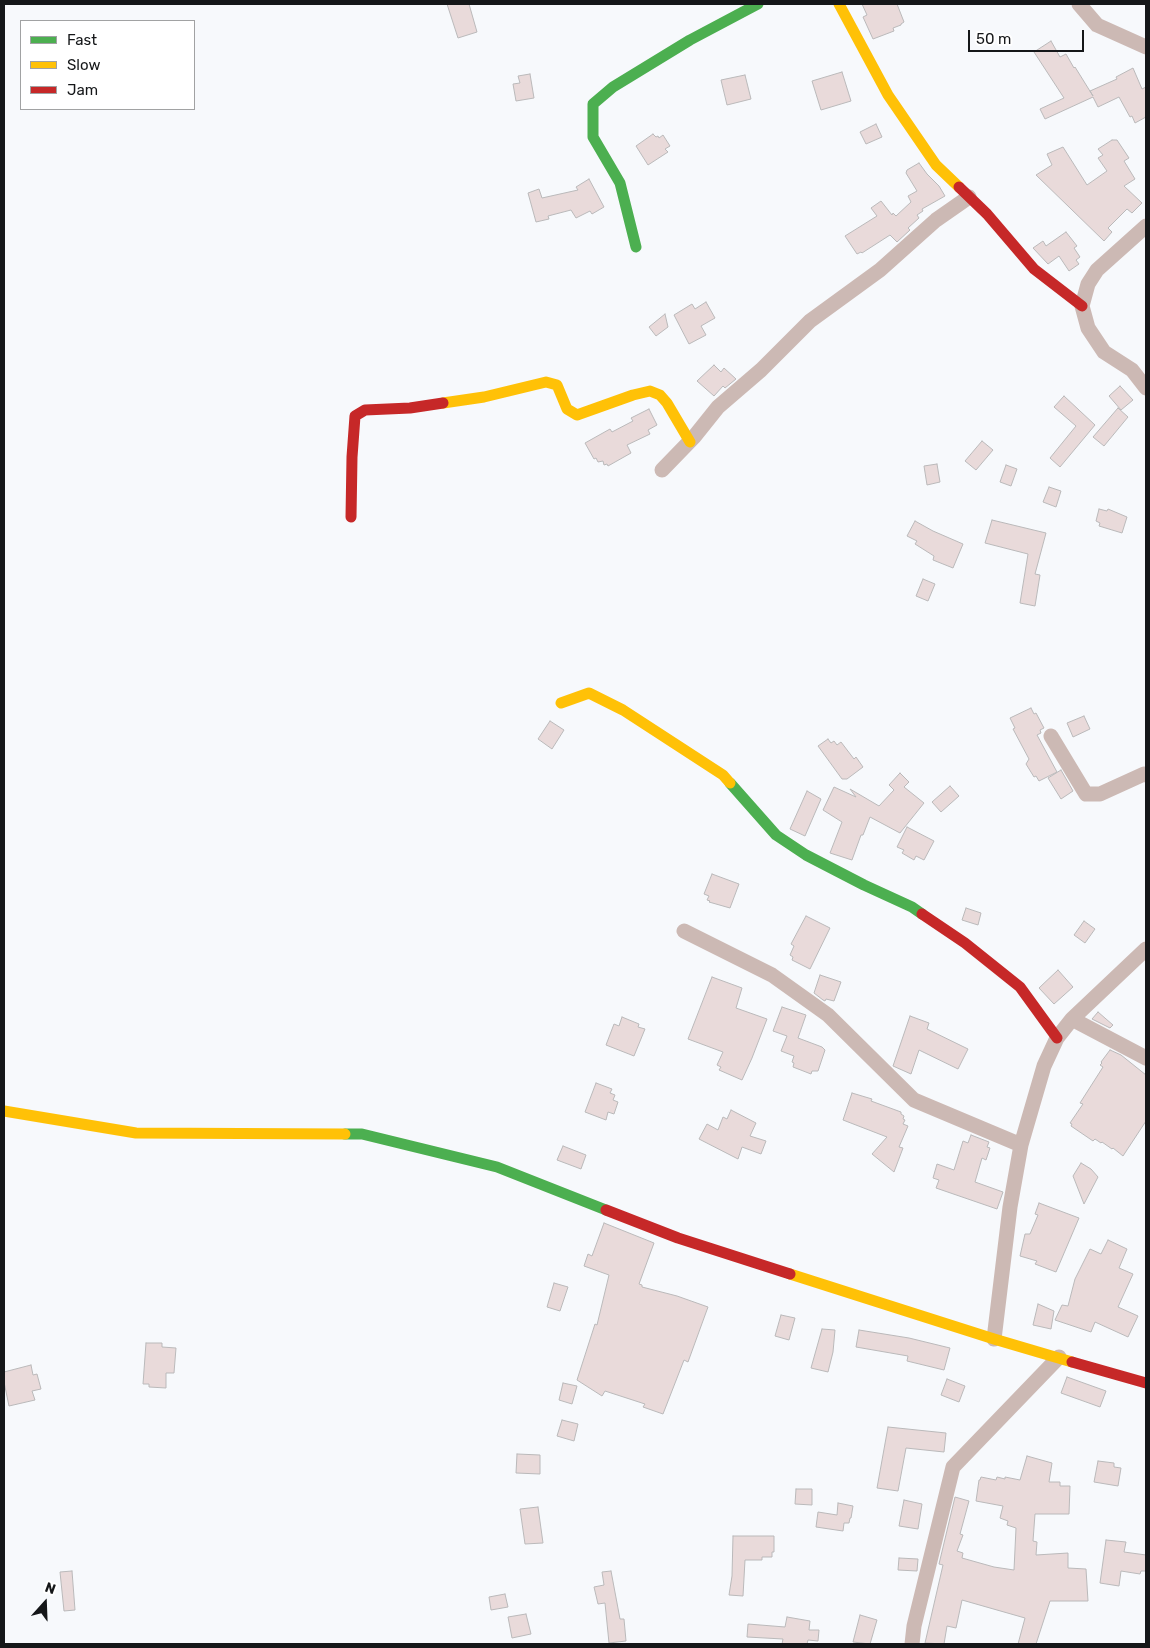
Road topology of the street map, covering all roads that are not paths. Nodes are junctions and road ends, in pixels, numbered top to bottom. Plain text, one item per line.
1 (758, 4) edge
2 (839, 4) edge
3 (1080, 4) edge
4 (1146, 47) edge
5 (969, 197) junction
6 (1146, 226) edge
7 (636, 247) dead end
8 (1082, 306) junction
9 (1146, 388) edge
10 (690, 442) junction
11 (662, 470) dead end
12 (351, 517) dead end
13 (561, 703) dead end
14 (1051, 736) dead end
15 (1146, 775) edge
16 (684, 930) dead end
17 (1146, 949) edge
18 (1072, 1019) junction
19 (1057, 1038) junction
20 (1146, 1058) edge
21 (4, 1111) edge
22 (1021, 1144) junction
23 (994, 1339) junction
24 (1059, 1358) junction
25 (1146, 1384) edge
26 (912, 1644) edge

1 - 7 street
2 - 5 street
3 - 4 street
5 - 8 street
5 - 10 street
6 - 8 street
8 - 9 street
10 - 11 street
10 - 12 street
13 - 19 street
14 - 15 street
16 - 22 street
17 - 18 street
18 - 19 street
18 - 20 street
19 - 22 street
21 - 23 street
22 - 23 street
23 - 24 street
24 - 25 street
24 - 26 street

